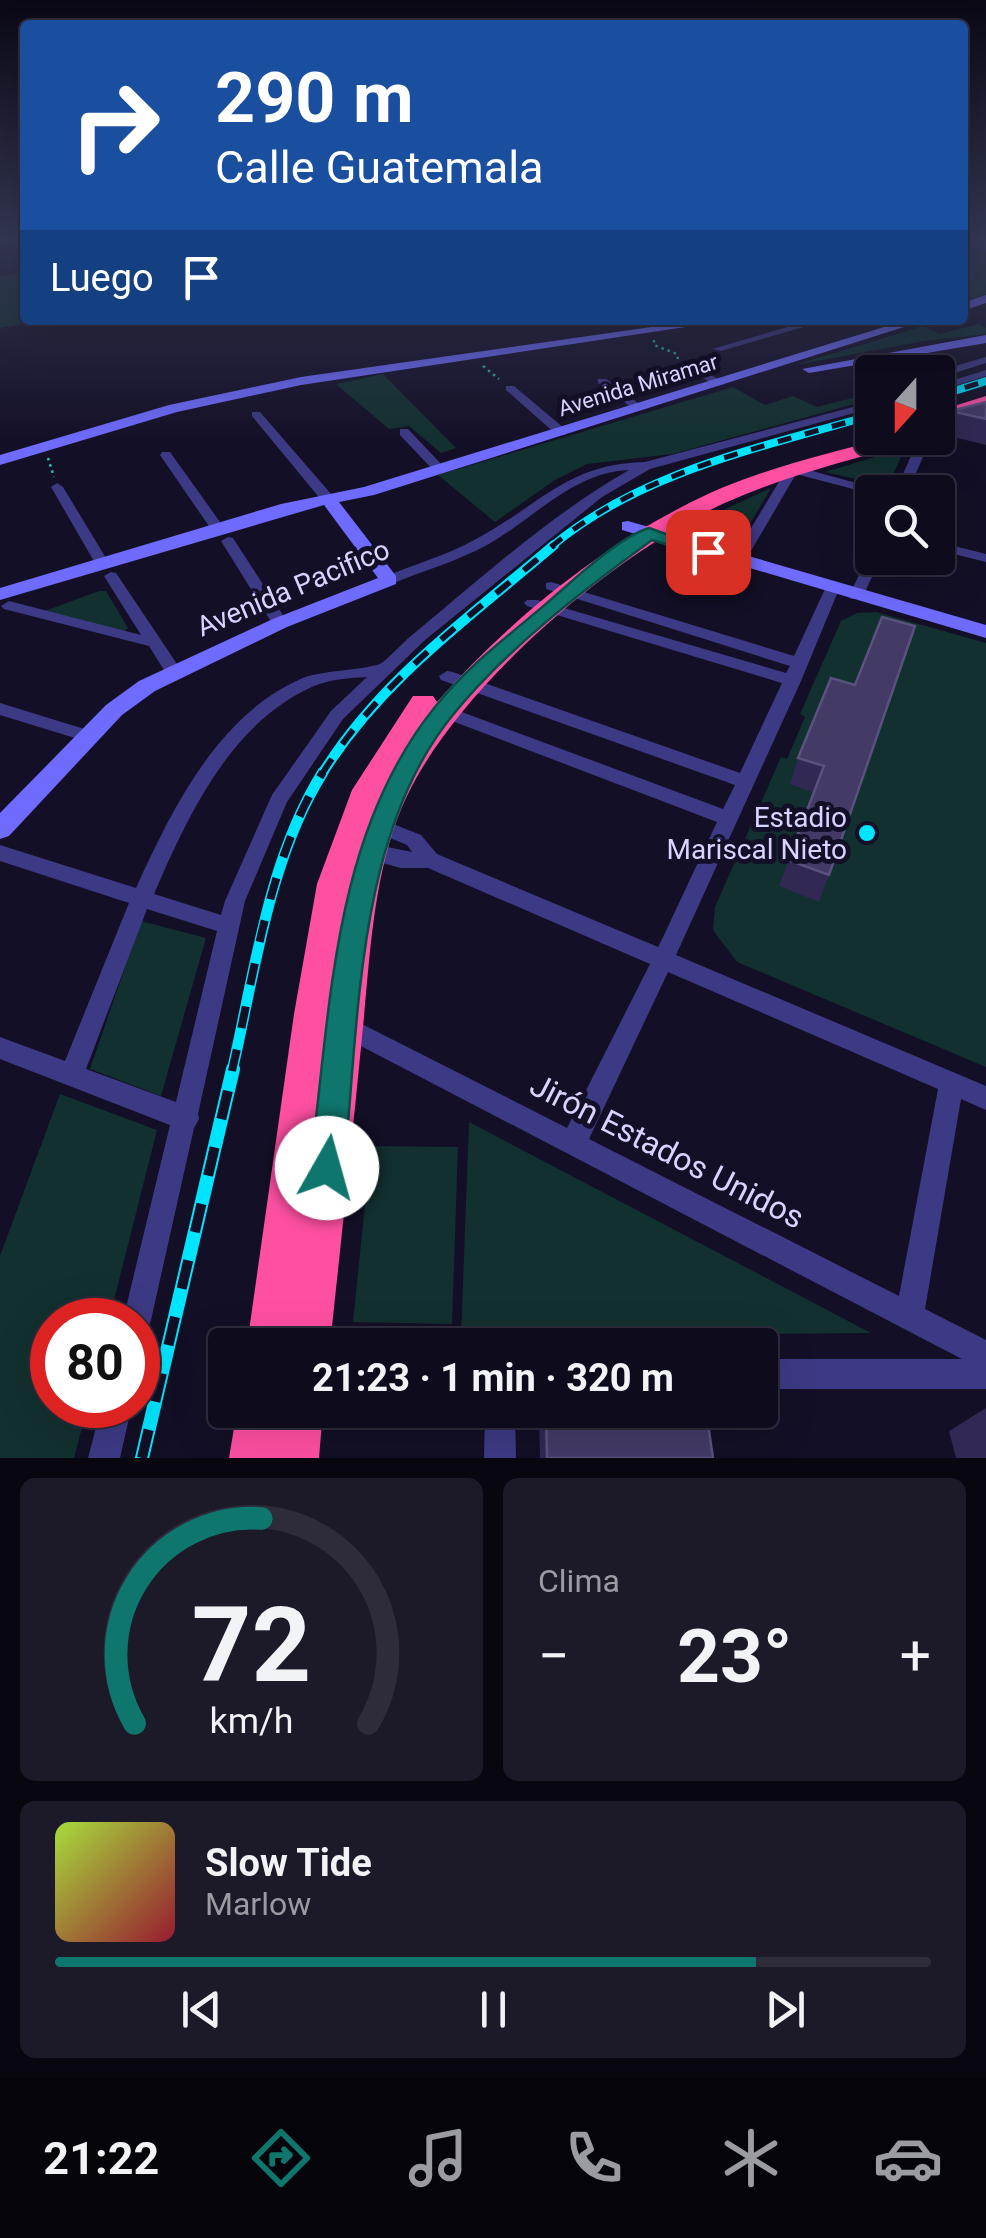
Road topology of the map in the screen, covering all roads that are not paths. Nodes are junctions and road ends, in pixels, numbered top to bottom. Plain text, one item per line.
1 (694, 325) edge
2 (805, 325) edge
3 (905, 325) edge
4 (986, 340) edge
5 (716, 349) dead end
6 (986, 360) edge
7 (691, 366) road end
8 (955, 369) edge
9 (986, 373) edge
10 (751, 375) junction
11 (602, 380) dead end
12 (955, 383) edge
13 (720, 384) junction
14 (510, 388) road end
15 (639, 408) junction
16 (983, 408) edge
17 (855, 410) edge
18 (256, 414) dead end
19 (955, 414) edge
20 (955, 421) edge
21 (404, 432) dead end
22 (561, 432) junction
23 (855, 441) edge
24 (855, 453) edge
25 (166, 455) dead end
26 (0, 460) edge
27 (646, 466) junction
28 (439, 469) junction
29 (793, 470) junction
30 (855, 485) edge
31 (57, 487) road end
32 (331, 503) junction
33 (638, 530) junction
34 (223, 535) junction
35 (955, 550) edge
36 (986, 558) edge
37 (738, 560) junction
38 (106, 570) junction
39 (866, 575) edge
40 (389, 580) junction
41 (832, 589) junction
42 (856, 596) junction
43 (551, 598) junction
44 (3, 603) edge
45 (280, 623) junction
46 (986, 632) edge
47 (150, 642) junction
48 (173, 671) junction
49 (381, 672) junction
50 (796, 672) junction
51 (456, 681) junction
52 (433, 708) junction
53 (0, 709) edge
54 (88, 736) junction
55 (743, 781) junction
56 (726, 818) junction
57 (0, 828) edge
58 (364, 835) junction
59 (0, 854) edge
60 (140, 898) junction
61 (231, 927) junction
62 (664, 963) junction
63 (314, 1014) junction
64 (344, 1026) junction
65 (0, 1048) edge
66 (72, 1076) junction
67 (951, 1084) junction
68 (986, 1098) edge
69 (187, 1119) junction
70 (574, 1141) junction
71 (143, 1298) edge
72 (910, 1316) junction
73 (274, 1328) edge
74 (307, 1328) edge
75 (986, 1356) edge
76 (778, 1374) edge
77 (986, 1374) edge
78 (111, 1428) edge
79 (260, 1428) edge
80 (295, 1428) edge
81 (500, 1428) edge
82 (104, 1458) edge
83 (256, 1458) edge
84 (292, 1458) edge
85 (500, 1458) edge

1 - 26 main road
2 - 5 street
3 - 10 main road, Avenida Miramar
4 - 10 main road
6 - 8 street
7 - 13 street
9 - 12 street
10 - 13 main road, Avenida Miramar
11 - 15 street
13 - 15 main road, Avenida Miramar
14 - 22 street
15 - 22 main road, Avenida Miramar
16 - 19 highway
16 - 20 highway
17 - 27 street
18 - 32 street
21 - 28 street
22 - 28 main road, Avenida Miramar
23 - 33 highway
24 - 29 highway
25 - 34 street
27 - 40 street, Avenida Pacifico
27 - 49 street
28 - 32 main road, Avenida Miramar
29 - 30 street
29 - 33 highway
29 - 37 street
31 - 38 street
32 - 34 main road, Avenida Miramar
32 - 40 main road
33 - 37 main road
33 - 43 highway
34 - 38 main road, Avenida Miramar
34 - 45 street
35 - 36 street
37 - 41 main road
38 - 44 main road, Avenida Miramar
38 - 47 street
39 - 42 street
40 - 45 main road, Avenida Pacifico
41 - 42 main road
41 - 50 street
42 - 46 main road
43 - 50 street
43 - 50 street
43 - 51 highway
44 - 47 street
45 - 48 main road, Avenida Pacifico
47 - 48 street
48 - 54 main road, Avenida Pacifico
49 - 60 street
49 - 61 street
50 - 55 street
51 - 52 highway
51 - 55 street
52 - 56 street
52 - 58 highway
53 - 54 street
54 - 57 main road, Avenida Pacifico
55 - 56 street
56 - 62 street
58 - 62 street
58 - 63 highway
58 - 64 highway
59 - 60 street
60 - 61 street
60 - 66 street
61 - 69 street
62 - 67 street
62 - 70 street
63 - 64 street, Jirón Estados Unidos
63 - 73 highway
64 - 70 street, Jirón Estados Unidos
64 - 74 highway
65 - 66 street
66 - 69 street
67 - 68 street
67 - 72 street
69 - 71 street
70 - 72 street, Jirón Estados Unidos
72 - 75 street, Jirón Estados Unidos
76 - 77 street
78 - 82 street
79 - 83 highway
80 - 84 highway
81 - 85 street

